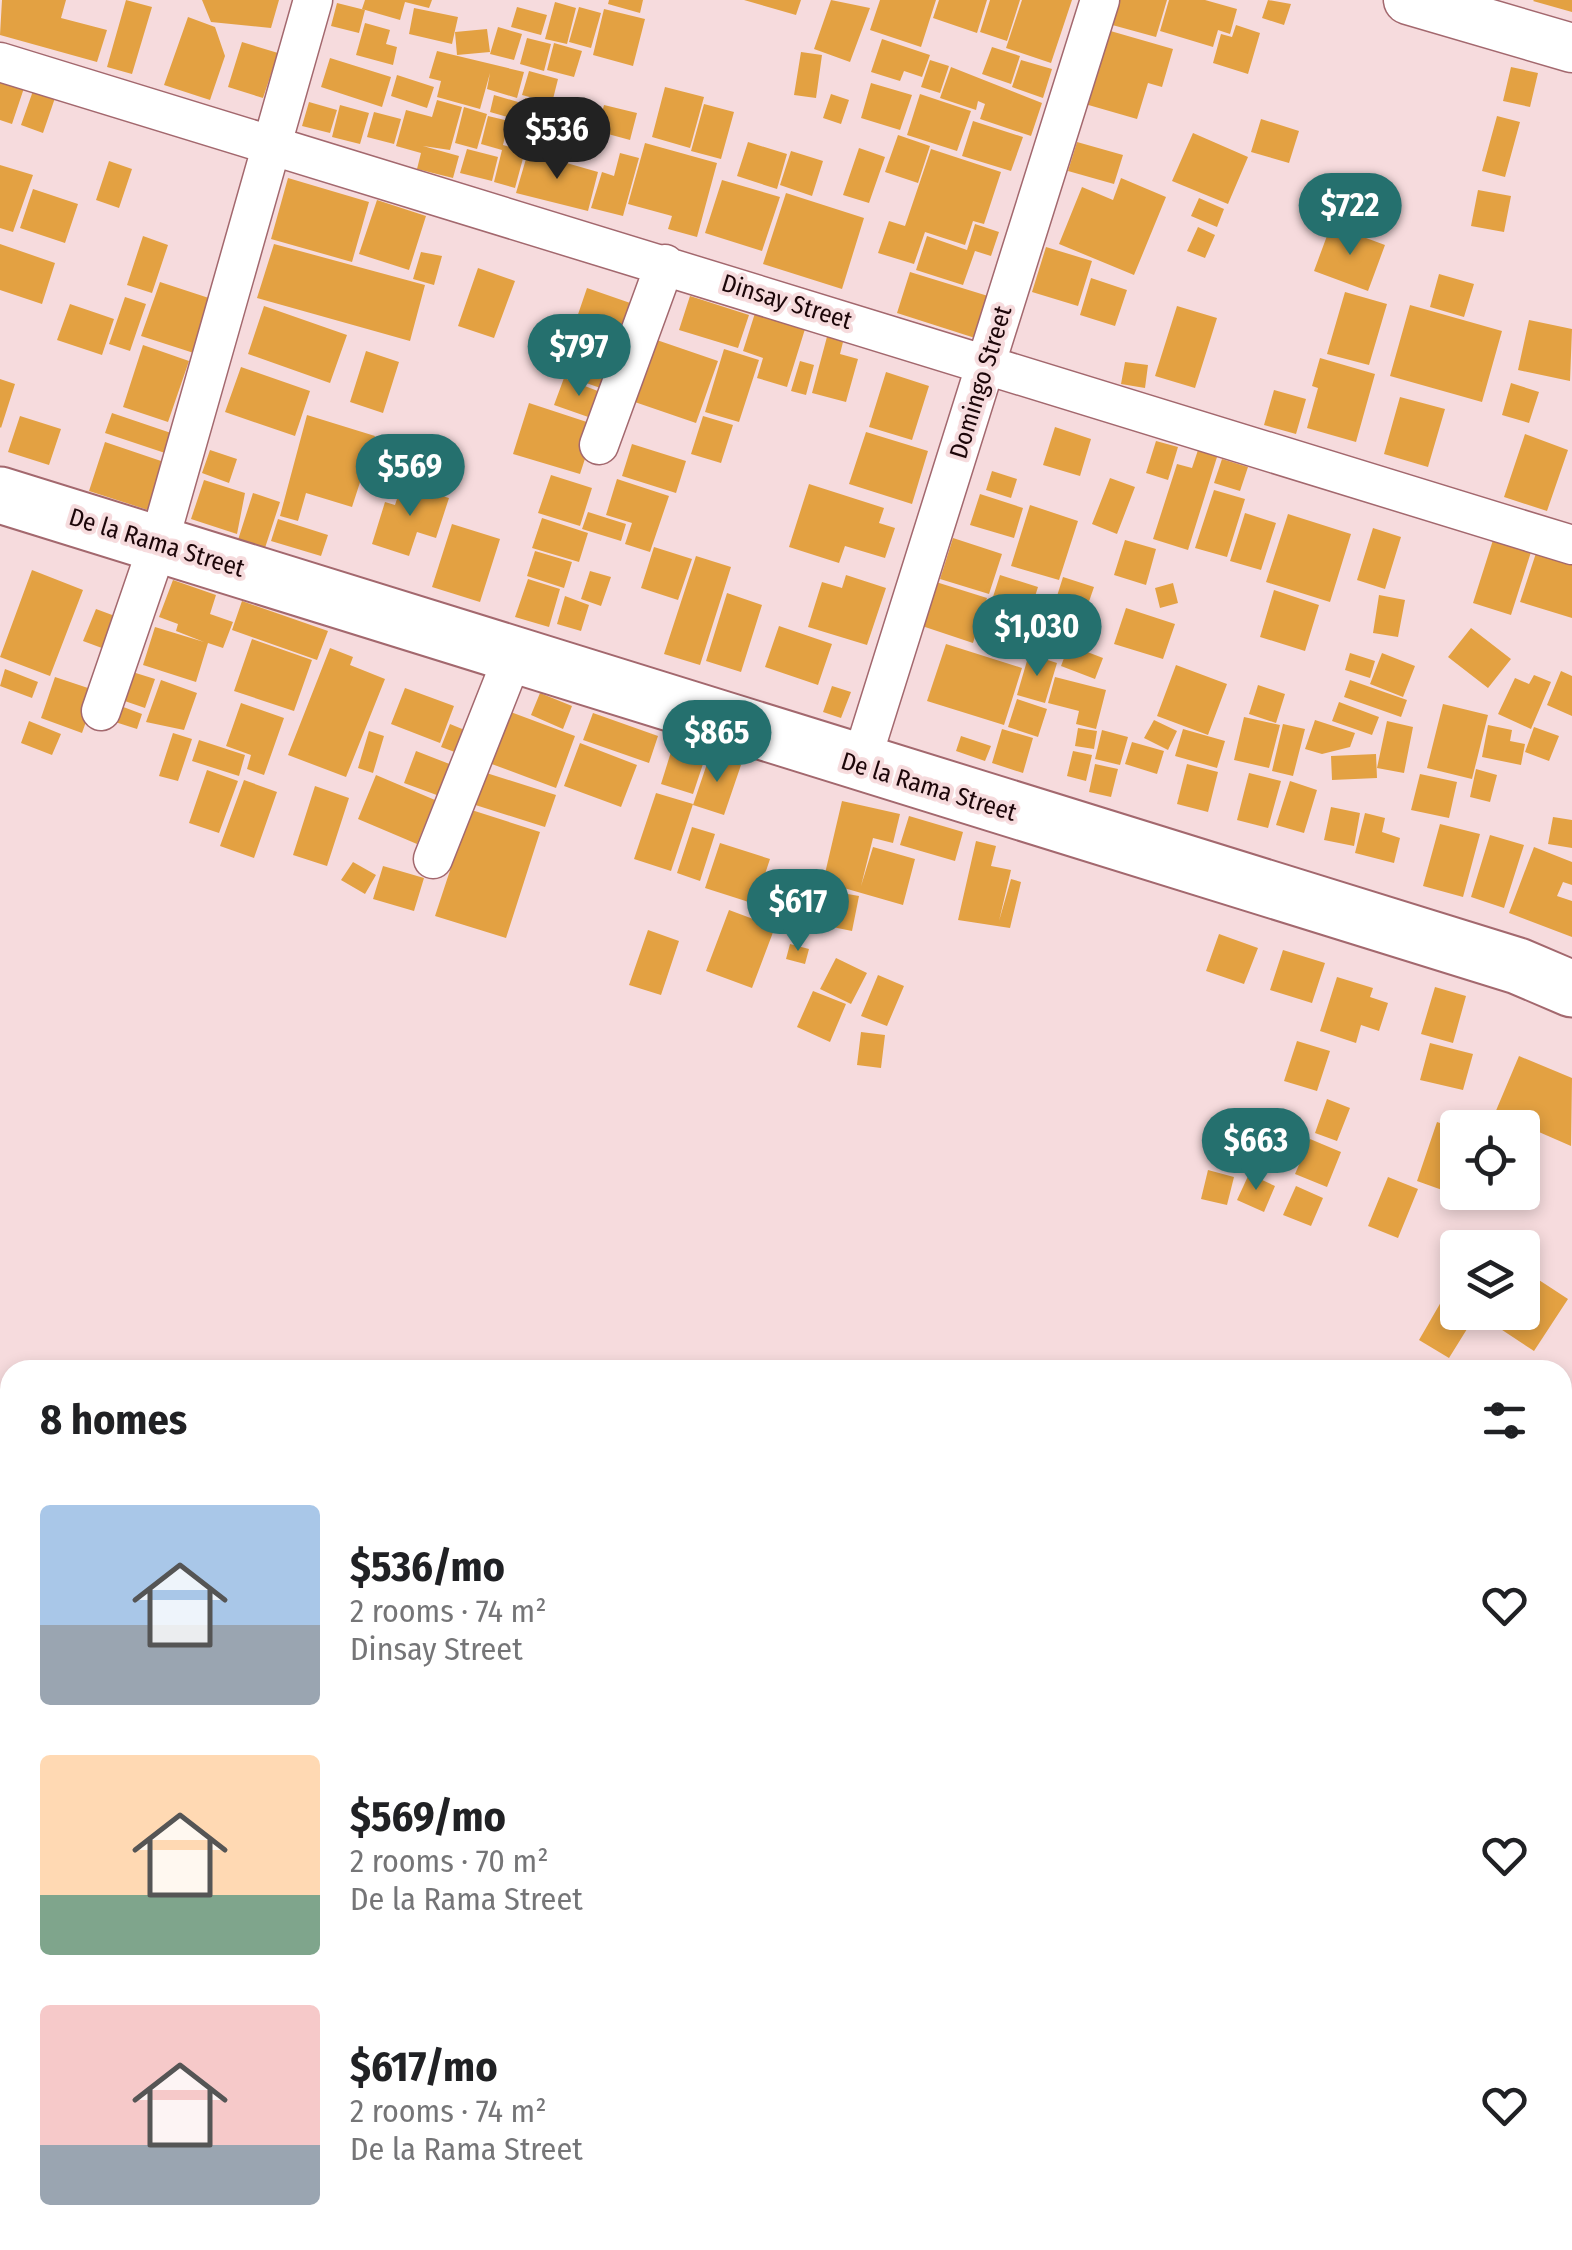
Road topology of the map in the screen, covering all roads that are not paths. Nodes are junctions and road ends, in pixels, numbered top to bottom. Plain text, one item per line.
1 (313, 0) edge
2 (1100, 0) edge
3 (1408, 0) edge
4 (1572, 48) edge
5 (0, 62) edge
6 (272, 147) junction
7 (666, 264) junction
8 (986, 361) junction
9 (600, 445) dead end
10 (0, 495) edge
11 (159, 542) junction
12 (1572, 545) edge
13 (514, 654) junction
14 (101, 711) dead end
15 (860, 765) junction
16 (433, 860) dead end
17 (1572, 988) edge

1 - 6 street
2 - 8 street, Domingo Street
3 - 4 street
5 - 6 street, Dinsay Street
6 - 7 street, Dinsay Street
6 - 11 street
7 - 8 street, Dinsay Street
7 - 9 street
8 - 12 street, Dinsay Street
8 - 15 street, Domingo Street
10 - 11 highway, De la Rama Street
11 - 13 highway, De la Rama Street
11 - 14 street
13 - 15 highway, De la Rama Street
13 - 16 street
15 - 17 highway, De la Rama Street

